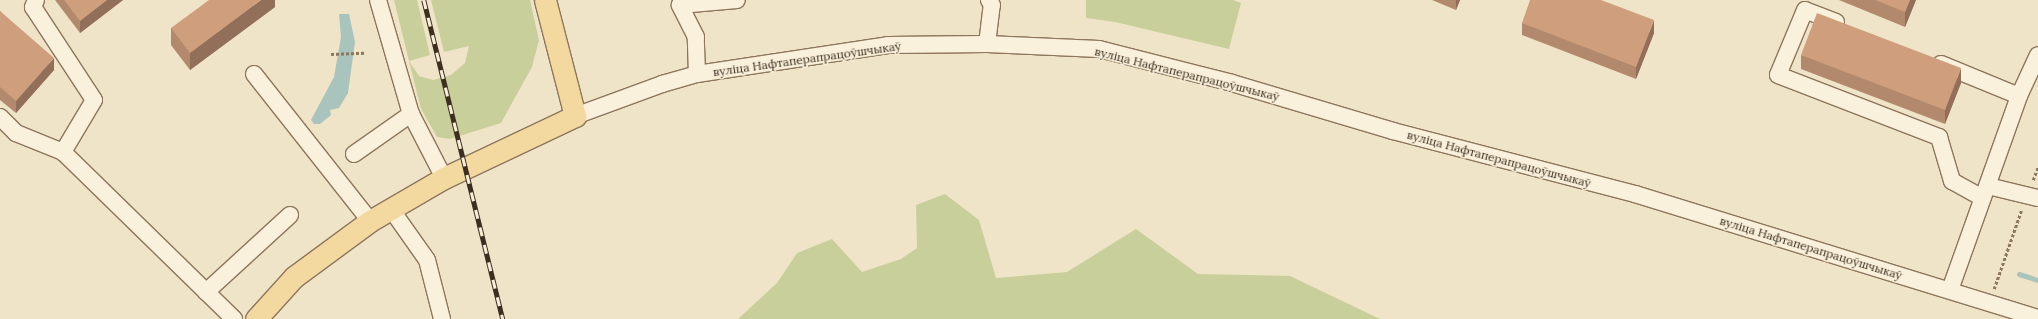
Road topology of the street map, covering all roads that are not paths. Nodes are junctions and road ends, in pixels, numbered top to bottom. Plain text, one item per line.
1 (36, 0) edge
2 (378, 0) edge
3 (545, 0) edge
4 (737, 0) edge
5 (990, 0) edge
6 (1850, 28) edge
7 (987, 44) junction
8 (2038, 55) edge
9 (1923, 57) edge
10 (254, 74) dead end
11 (697, 74) junction
12 (2019, 96) junction
13 (411, 114) junction
14 (575, 116) junction
15 (0, 117) edge
16 (63, 152) junction
17 (354, 154) dead end
18 (444, 178) junction
19 (1986, 192) junction
20 (2032, 196) edge
21 (391, 209) junction
22 (290, 215) dead end
23 (370, 221) junction
24 (1950, 290) junction
25 (206, 292) junction
26 (2038, 318) edge
27 (234, 319) edge
28 (256, 319) edge
29 (442, 319) edge

1 - 16 street
2 - 13 street
3 - 14 main road
4 - 11 street
5 - 7 street
6 - 19 street
7 - 11 street, вуліца Нафтаперапрацоўшчыкаў
7 - 24 street, вуліца Нафтаперапрацоўшчыкаў
8 - 12 street
9 - 12 street
10 - 23 street
11 - 14 street, вуліца Нафтаперапрацоўшчыкаў
12 - 19 street
13 - 17 street
13 - 18 street
14 - 18 main road, вуліца Нафтаперапрацоўшчыкаў
15 - 16 street
16 - 25 street
18 - 21 main road, вуліца Нафтаперапрацоўшчыкаў
19 - 20 street
19 - 24 street
21 - 23 main road, вуліца Нафтаперапрацоўшчыкаў
21 - 29 street
22 - 25 street
23 - 28 main road, вуліца Нафтаперапрацоўшчыкаў
24 - 26 street, вуліца Нафтаперапрацоўшчыкаў
25 - 27 street

